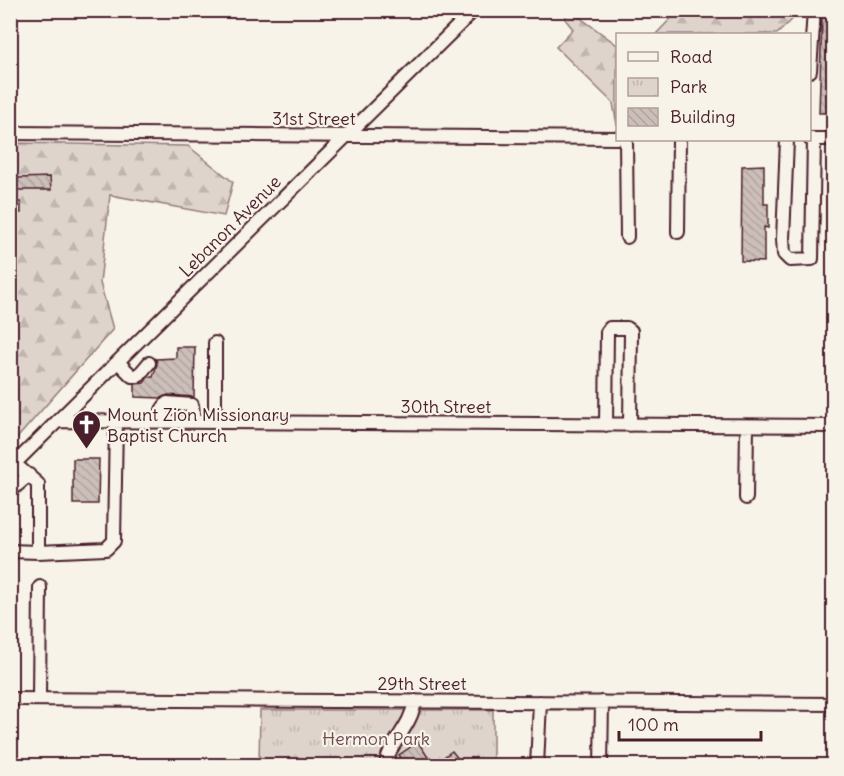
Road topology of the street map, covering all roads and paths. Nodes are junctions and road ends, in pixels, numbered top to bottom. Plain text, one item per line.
1 (474, 10) edge
2 (814, 10) edge
3 (811, 56) edge
4 (10, 133) edge
5 (348, 136) junction
6 (616, 138) edge
7 (812, 139) edge
8 (834, 139) edge
9 (626, 141) edge
10 (679, 141) edge
11 (787, 141) edge
12 (678, 232) dead end
13 (627, 237) dead end
14 (215, 343) dead end
15 (118, 362) junction
16 (149, 363) dead end
17 (58, 421) junction
18 (116, 421) junction
19 (162, 422) junction
20 (194, 422) junction
21 (215, 422) junction
22 (606, 425) junction
23 (630, 425) junction
24 (747, 426) junction
25 (834, 426) edge
26 (13, 466) edge
27 (29, 475) junction
28 (10, 495) edge
29 (746, 498) dead end
30 (10, 551) edge
31 (38, 552) junction
32 (40, 587) dead end
33 (10, 699) edge
34 (39, 699) junction
35 (415, 701) junction
36 (540, 702) junction
37 (602, 702) junction
38 (834, 704) edge
39 (386, 765) edge
40 (537, 765) edge
41 (601, 765) edge

1 - 5 street, Lebanon Avenue
2 - 3 street
4 - 5 street, 31st Street
5 - 6 street, 31st Street
5 - 15 street, Lebanon Avenue
7 - 8 street
7 - 11 street
9 - 13 street
10 - 12 street
14 - 21 street
15 - 16 street
15 - 17 street, Lebanon Avenue
17 - 18 street, 30th Street
17 - 26 street, Lebanon Avenue
18 - 19 street, 30th Street
18 - 31 street
19 - 20 street, 30th Street
19 - 20 street
20 - 21 street, 30th Street
21 - 22 street, 30th Street
22 - 23 street, 30th Street
22 - 23 street
23 - 24 street, 30th Street
24 - 25 street, 30th Street
24 - 29 street
26 - 27 street
27 - 28 street
27 - 31 street
30 - 31 street
32 - 34 street
33 - 34 street, 29th Street
34 - 35 street, 29th Street
35 - 36 street, 29th Street
35 - 39 street
36 - 37 street, 29th Street
36 - 40 street
37 - 38 street, 29th Street
37 - 41 street

